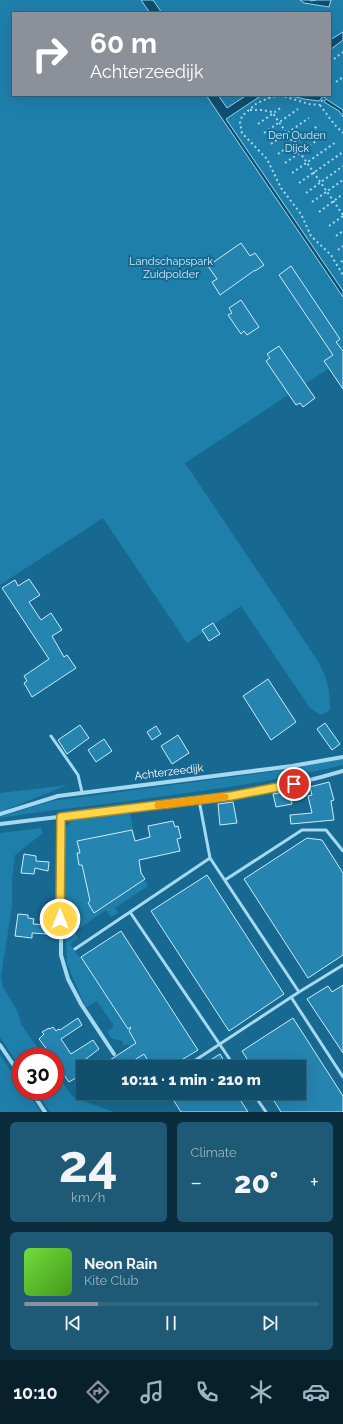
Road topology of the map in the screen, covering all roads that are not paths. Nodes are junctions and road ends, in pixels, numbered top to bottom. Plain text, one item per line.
1 (51, 736) dead end
2 (343, 757) edge
3 (343, 771) edge
4 (82, 792) junction
5 (199, 800) junction
6 (0, 814) edge
7 (61, 817) junction
8 (0, 824) edge
9 (343, 851) edge
10 (210, 858) junction
11 (225, 880) junction
12 (130, 912) junction
13 (75, 949) dead end
14 (343, 965) edge
15 (300, 992) junction
16 (291, 997) junction
17 (220, 1044) junction
18 (0, 1045) edge
19 (114, 1054) dead end
20 (196, 1060) edge
21 (230, 1060) edge
22 (12, 1063) edge
23 (343, 1077) edge
24 (37, 1100) edge
25 (258, 1100) edge
26 (45, 1112) edge
27 (266, 1112) edge

1 - 4 lane
2 - 4 street, Achterzeedijk
3 - 5 street
4 - 6 street, Achterzeedijk
5 - 7 street
5 - 10 lane
7 - 8 street
7 - 19 street
9 - 11 lane
10 - 11 lane
10 - 12 lane
11 - 15 lane
12 - 13 lane
12 - 17 lane
14 - 15 lane
15 - 16 lane
16 - 17 lane
16 - 23 lane
17 - 20 lane
17 - 21 lane
18 - 22 street
24 - 26 street
25 - 27 lane

